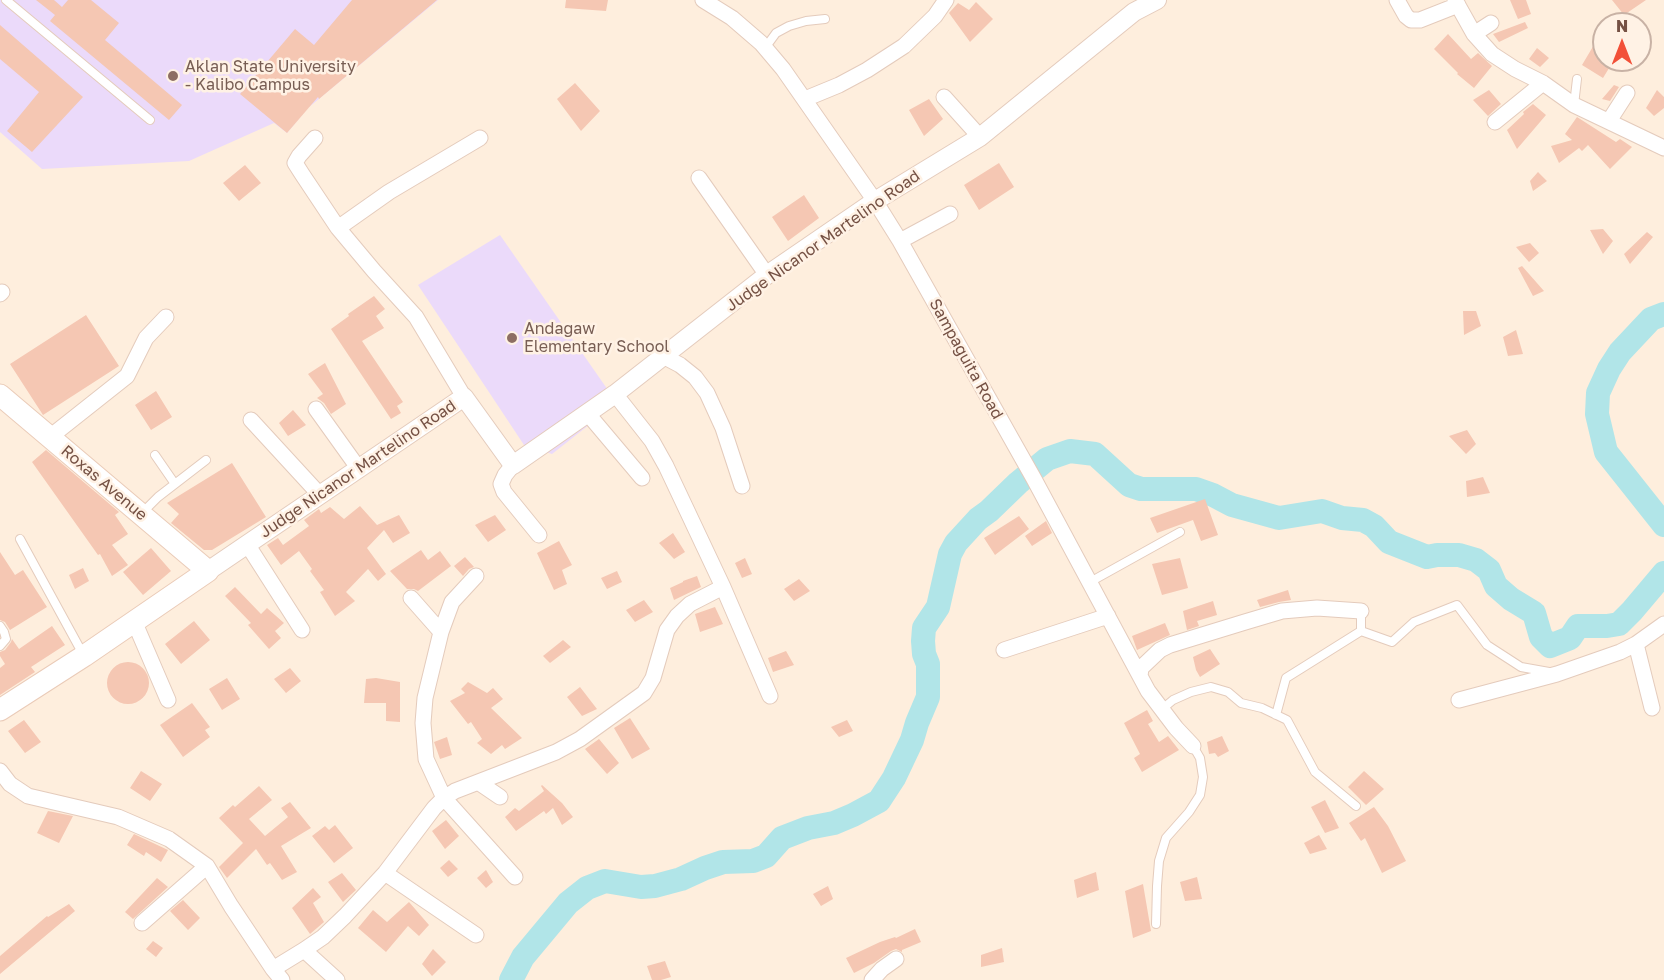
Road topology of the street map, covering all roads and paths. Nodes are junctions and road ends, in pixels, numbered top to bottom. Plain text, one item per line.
1 (6, 0) edge
2 (703, 0) edge
3 (946, 0) edge
4 (1157, 0) edge
5 (1397, 0) edge
6 (1457, 3) edge
7 (825, 19) dead end
8 (1491, 23) dead end
9 (1474, 34) junction
10 (765, 48) junction
11 (1577, 79) dead end
12 (1543, 83) junction
13 (1627, 93) dead end
14 (944, 97) dead end
15 (805, 99) junction
16 (1574, 105) junction
17 (150, 120) dead end
18 (1609, 121) junction
19 (1495, 122) dead end
20 (980, 137) junction
21 (315, 138) dead end
22 (480, 138) dead end
23 (1664, 148) edge
24 (699, 178) dead end
25 (876, 201) junction
26 (950, 214) dead end
27 (338, 228) junction
28 (900, 241) junction
29 (767, 275) junction
30 (166, 317) dead end
31 (663, 356) junction
32 (615, 394) junction
33 (0, 395) edge
34 (464, 398) junction
35 (316, 409) dead end
36 (588, 414) junction
37 (251, 420) dead end
38 (50, 437) junction
39 (154, 455) dead end
40 (206, 460) dead end
41 (513, 465) junction
42 (358, 469) junction
43 (642, 478) dead end
44 (175, 484) junction
45 (742, 486) dead end
46 (320, 495) junction
47 (141, 514) junction
48 (1180, 532) dead end
49 (539, 535) dead end
50 (20, 538) dead end
51 (247, 544) junction
52 (208, 571) junction
53 (476, 576) dead end
54 (1090, 582) junction
55 (723, 587) junction
56 (411, 598) dead end
57 (1361, 611) joint
58 (1108, 616) junction
59 (134, 621) junction
60 (1664, 624) edge
61 (0, 626) edge
62 (302, 630) dead end
63 (441, 632) junction
64 (1361, 632) junction
65 (1636, 644) junction
66 (0, 646) edge
67 (1004, 650) dead end
68 (84, 656) junction
69 (1557, 674) junction
70 (1140, 676) junction
71 (770, 696) dead end
72 (168, 700) dead end
73 (1459, 700) dead end
74 (1, 707) edge
75 (1652, 708) dead end
76 (1161, 710) junction
77 (1276, 715) junction
78 (1193, 746) joint
79 (0, 771) edge
80 (478, 782) junction
81 (500, 797) dead end
82 (444, 798) junction
83 (1356, 806) dead end
84 (207, 866) junction
85 (385, 873) junction
86 (515, 877) dead end
87 (142, 923) dead end
88 (1156, 924) dead end
89 (476, 935) dead end
90 (304, 950) junction
91 (896, 959) dead end
92 (278, 974) edge
93 (337, 980) edge
94 (872, 980) edge

1 - 17 lane
2 - 10 street, Sampaguita Road
3 - 15 street
4 - 20 street, Judge Nicanor Martelino Road
5 - 6 street
6 - 9 street
7 - 10 lane
8 - 9 street
9 - 12 street
10 - 15 street, Sampaguita Road
11 - 16 lane
12 - 16 street
12 - 19 street
13 - 18 street
14 - 20 street
15 - 25 street, Sampaguita Road
16 - 18 street
18 - 23 street
20 - 25 street, Judge Nicanor Martelino Road
21 - 27 street
22 - 27 street
24 - 29 street
25 - 28 street, Sampaguita Road
25 - 29 street, Judge Nicanor Martelino Road
26 - 28 street
27 - 34 street
28 - 54 street, Sampaguita Road
29 - 31 street, Judge Nicanor Martelino Road
30 - 38 street
31 - 32 street, Judge Nicanor Martelino Road
31 - 45 street
32 - 36 street, Judge Nicanor Martelino Road
32 - 55 street
33 - 38 main road, Roxas Avenue
34 - 41 street, Judge Nicanor Martelino Road
34 - 42 street, Judge Nicanor Martelino Road
35 - 42 street
36 - 41 street, Judge Nicanor Martelino Road
36 - 43 street
37 - 46 street
38 - 47 main road, Roxas Avenue
39 - 44 lane
40 - 44 lane
41 - 49 street
42 - 46 street, Judge Nicanor Martelino Road
44 - 47 lane
46 - 51 street, Judge Nicanor Martelino Road
47 - 52 main road, Roxas Avenue
48 - 54 lane
50 - 68 lane
51 - 52 street, Judge Nicanor Martelino Road
51 - 62 street
52 - 59 main road, Judge Nicanor Martelino Road
53 - 63 street
54 - 58 street, Sampaguita Road
55 - 71 street
55 - 80 street
56 - 63 street
57 - 64 lane
57 - 70 street
58 - 67 street
58 - 70 street, Sampaguita Road
59 - 68 main road, Judge Nicanor Martelino Road
59 - 72 street
60 - 65 street
61 - 66 lane
63 - 82 street
64 - 69 lane
64 - 77 lane
65 - 69 street
65 - 75 street
68 - 74 main road, Judge Nicanor Martelino Road
69 - 73 street
70 - 76 street, Sampaguita Road
76 - 77 lane
76 - 78 street, Sampaguita Road
77 - 83 lane
78 - 88 lane
79 - 84 street
80 - 81 street
80 - 82 street
82 - 85 street
82 - 86 street
84 - 87 street
84 - 92 street
85 - 89 street
85 - 90 street
90 - 92 street
90 - 93 street
91 - 94 street

